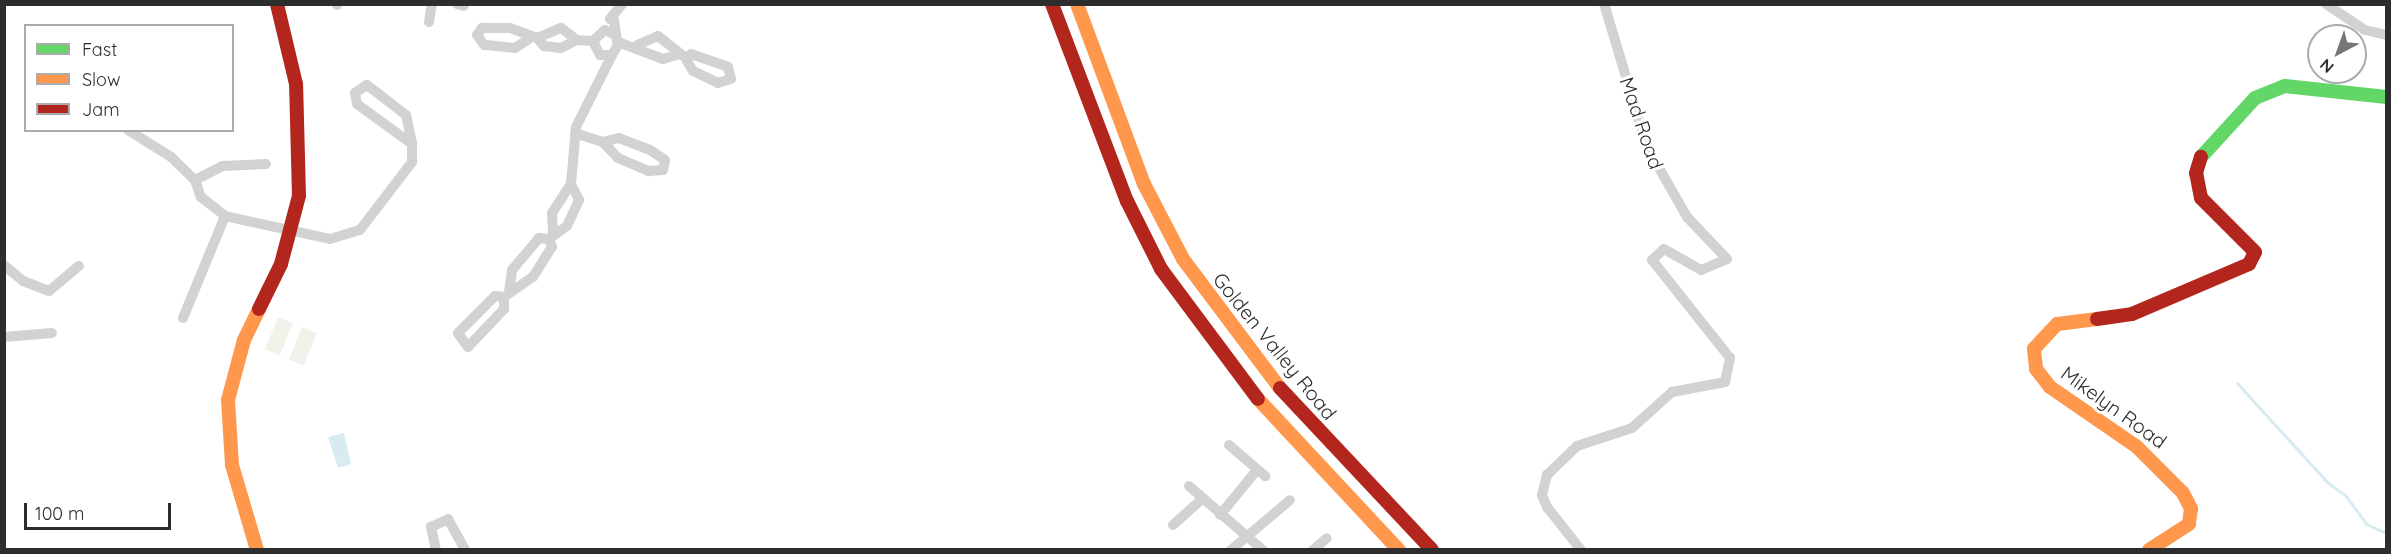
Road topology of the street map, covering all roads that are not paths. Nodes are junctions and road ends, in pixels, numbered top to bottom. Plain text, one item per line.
1 (277, 4) edge
2 (432, 4) edge
3 (622, 4) edge
4 (1052, 4) edge
5 (1077, 4) edge
6 (1604, 4) edge
7 (2326, 4) edge
8 (613, 15) junction
9 (429, 21) dead end
10 (601, 32) junction
11 (2386, 35) edge
12 (616, 38) junction
13 (577, 40) junction
14 (593, 41) junction
15 (637, 45) junction
16 (600, 55) junction
17 (612, 56) junction
18 (601, 70) junction
19 (2386, 97) edge
20 (135, 133) edge
21 (575, 133) junction
22 (603, 142) junction
23 (412, 144) junction
24 (266, 164) dead end
25 (195, 180) junction
26 (571, 184) junction
27 (225, 216) junction
28 (290, 231) junction
29 (551, 236) junction
30 (4, 265) edge
31 (79, 266) dead end
32 (506, 294) junction
33 (183, 318) dead end
34 (52, 333) dead end
35 (4, 337) edge
36 (1229, 445) dead end
37 (1189, 486) dead end
38 (1202, 499) junction
39 (1290, 500) dead end
40 (1220, 514) junction
41 (1173, 525) dead end
42 (1249, 534) junction
43 (1327, 538) dead end
44 (257, 549) edge
45 (436, 549) edge
46 (465, 549) edge
47 (1231, 549) edge
48 (1263, 549) edge
49 (1313, 549) edge
50 (1399, 549) edge
51 (1432, 549) edge
52 (1581, 549) edge
53 (2149, 549) edge

1 - 28 street
2 - 9 street
3 - 8 street
4 - 50 street
5 - 51 street, Golden Valley Road
6 - 52 street, Mad Road
7 - 11 street
8 - 10 street
8 - 12 street
10 - 12 street
10 - 14 street
12 - 15 street
12 - 17 street
13 - 13 street
13 - 14 street
14 - 16 street
15 - 15 street
16 - 17 street
16 - 18 street
17 - 18 street
18 - 21 street
19 - 53 street, Mikelyn Road
20 - 25 street
21 - 22 street
21 - 26 street
22 - 22 street
23 - 23 street
23 - 28 street
24 - 25 street
25 - 27 street
26 - 29 street
26 - 29 street
27 - 28 street
27 - 33 street
28 - 44 street
29 - 32 street
29 - 32 street
30 - 31 street
32 - 32 street
34 - 35 street
36 - 40 street
37 - 38 street
38 - 40 street
38 - 41 street
39 - 42 street
40 - 42 street
42 - 47 street
42 - 48 street
43 - 49 street
45 - 46 street

